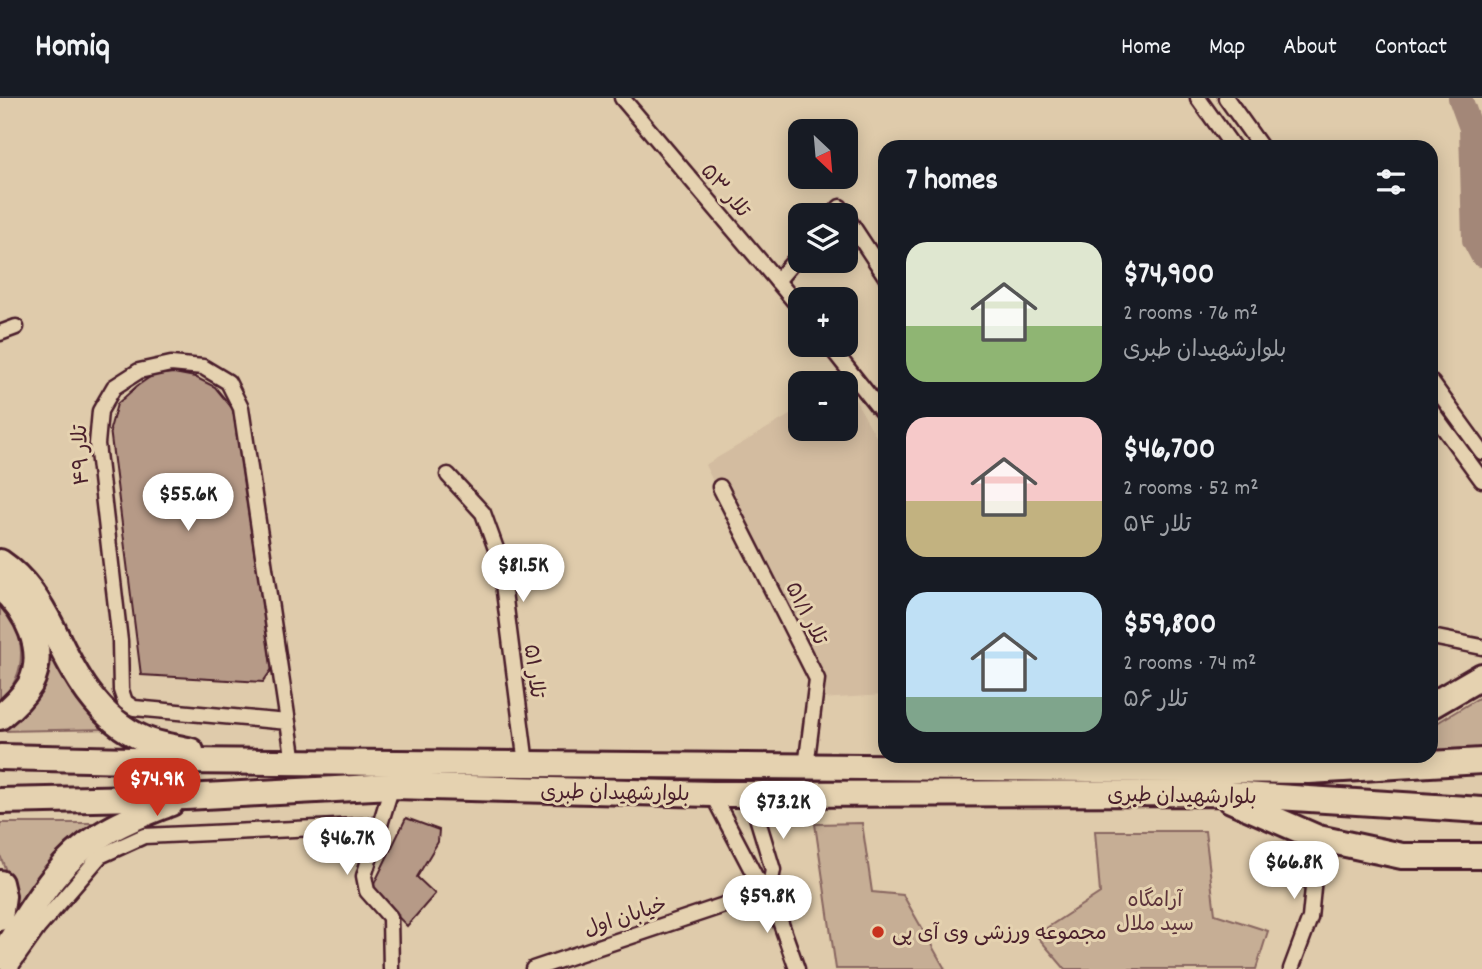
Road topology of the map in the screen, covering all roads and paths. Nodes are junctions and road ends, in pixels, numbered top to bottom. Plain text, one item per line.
1 (622, 98) edge
2 (1198, 98) edge
3 (1226, 98) edge
4 (1228, 140) edge
5 (1256, 140) edge
6 (858, 234) edge
7 (878, 265) edge
8 (788, 268) edge
9 (777, 281) junction
10 (788, 294) edge
11 (16, 327) dead end
12 (0, 333) edge
13 (838, 357) edge
14 (1438, 391) edge
15 (878, 407) edge
16 (1438, 420) edge
17 (1482, 452) edge
18 (448, 475) dead end
19 (1482, 480) edge
20 (720, 487) dead end
21 (0, 562) edge
22 (0, 587) edge
23 (1438, 638) edge
24 (1482, 647) edge
25 (1482, 676) edge
26 (1438, 702) edge
27 (0, 718) edge
28 (288, 722) junction
29 (0, 757) edge
30 (243, 761) junction
31 (1482, 761) edge
32 (294, 762) junction
33 (967, 763) edge
34 (1148, 763) edge
35 (1326, 763) edge
36 (526, 764) junction
37 (806, 767) junction
38 (1309, 771) junction
39 (391, 786) junction
40 (1214, 793) junction
41 (712, 794) junction
42 (750, 794) junction
43 (186, 797) junction
44 (0, 801) edge
45 (1482, 810) edge
46 (380, 825) junction
47 (1318, 838) junction
48 (1482, 856) edge
49 (0, 883) edge
50 (769, 890) junction
51 (0, 918) edge
52 (0, 957) edge
53 (9, 969) edge
54 (391, 969) edge
55 (533, 969) edge
56 (797, 969) edge
57 (1292, 969) edge

1 - 9 street, تلار ۵۳
2 - 4 street
3 - 5 street
6 - 7 street
8 - 9 street
9 - 10 street, تلار ۵۳
11 - 12 street
13 - 15 street
14 - 17 street
16 - 19 street
18 - 36 street, تلار ۵۱
20 - 37 street, تلار ۵۱/۱
21 - 30 highway
22 - 27 highway
23 - 24 street
25 - 26 highway
28 - 28 street, تلار ۴۹
28 - 32 street, تلار ۴۹
29 - 30 highway, بلوارشهیدان طبری
30 - 32 highway, بلوارشهیدان طبری
31 - 38 highway, بلوارشهیدان طبری
32 - 36 highway, بلوارشهیدان طبری
33 - 37 highway, بلوارشهیدان طبری
34 - 38 highway, بلوارشهیدان طبری
35 - 38 highway
36 - 37 highway, بلوارشهیدان طبری
39 - 41 highway, بلوارشهیدان طبری
39 - 43 highway, بلوارشهیدان طبری
39 - 46 street
40 - 42 highway, بلوارشهیدان طبری
40 - 45 highway, بلوارشهیدان طبری
40 - 47 highway
41 - 42 highway, بلوارشهیدان طبری
41 - 50 street
42 - 50 street
43 - 44 highway, بلوارشهیدان طبری
43 - 52 highway
46 - 53 street
46 - 54 street
47 - 48 highway
47 - 57 street
49 - 51 highway
50 - 55 street, خیابان اول
50 - 56 street

